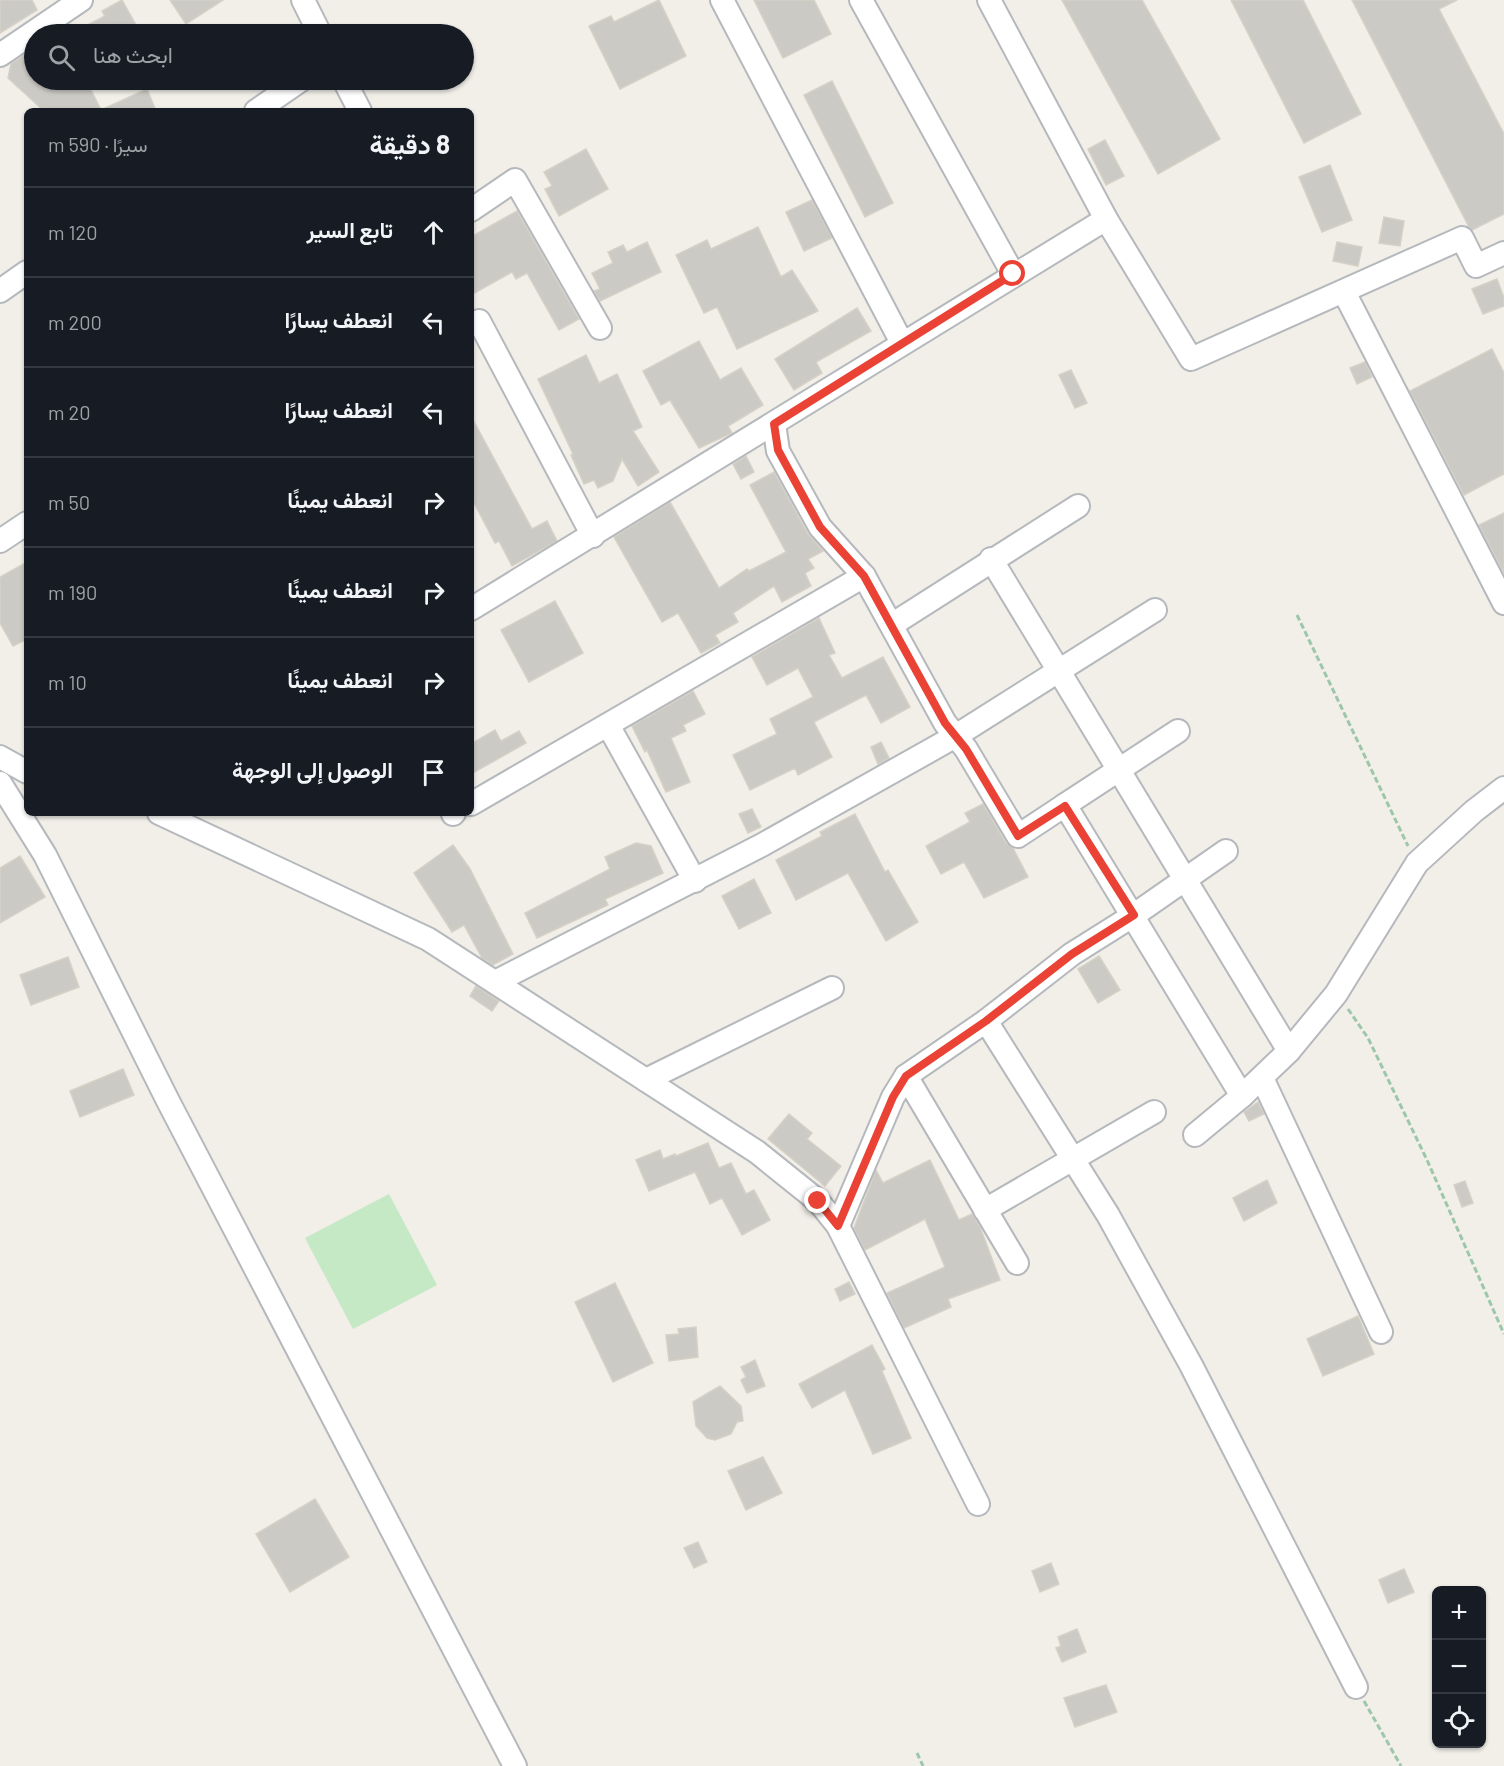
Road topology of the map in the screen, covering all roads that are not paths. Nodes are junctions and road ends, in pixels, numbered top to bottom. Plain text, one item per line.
1 (81, 0) edge
2 (303, 0) edge
3 (722, 0) edge
4 (861, 0) edge
5 (989, 0) edge
6 (46, 24) edge
7 (315, 24) edge
8 (24, 39) edge
9 (0, 55) edge
10 (286, 90) edge
11 (349, 90) edge
12 (260, 108) edge
13 (358, 108) edge
14 (474, 208) edge
15 (1106, 219) junction
16 (1504, 253) edge
17 (24, 274) edge
18 (1013, 274) junction
19 (0, 291) edge
20 (1344, 292) junction
21 (479, 321) dead end
22 (600, 328) dead end
23 (902, 343) junction
24 (774, 424) junction
25 (1078, 506) dead end
26 (24, 525) edge
27 (593, 536) junction
28 (0, 541) edge
29 (991, 559) junction
30 (864, 576) junction
31 (1504, 603) edge
32 (474, 607) edge
33 (1155, 610) dead end
34 (892, 624) junction
35 (1058, 670) junction
36 (608, 725) junction
37 (1178, 731) dead end
38 (954, 736) junction
39 (0, 757) edge
40 (1118, 769) junction
41 (24, 770) edge
42 (0, 783) edge
43 (1504, 788) edge
44 (474, 802) edge
45 (1065, 806) junction
46 (165, 816) edge
47 (1226, 851) dead end
48 (1184, 880) junction
49 (695, 881) junction
50 (1134, 915) junction
51 (495, 982) junction
52 (832, 988) dead end
53 (986, 1021) junction
54 (1289, 1051) junction
55 (906, 1076) junction
56 (1262, 1078) junction
57 (646, 1080) junction
58 (1242, 1096) junction
59 (1154, 1112) dead end
60 (1195, 1135) dead end
61 (1073, 1159) junction
62 (985, 1210) junction
63 (838, 1226) junction
64 (1017, 1263) dead end
65 (1381, 1332) dead end
66 (978, 1504) dead end
67 (1356, 1686) road end
68 (515, 1766) edge

1 - 6 street
2 - 7 street
3 - 23 street
4 - 18 street
5 - 15 street
8 - 9 street
10 - 12 street
11 - 13 street
14 - 22 street
15 - 18 street
15 - 20 street
16 - 20 street
17 - 19 street
18 - 23 street
20 - 31 street
21 - 27 street
23 - 24 street
24 - 27 street
24 - 30 street
25 - 29 street
26 - 28 street
27 - 32 street
29 - 34 street
29 - 35 street
30 - 34 street
30 - 36 street
33 - 35 street
34 - 38 street
35 - 38 street
35 - 40 street
36 - 44 street
36 - 49 street
37 - 40 street
38 - 45 street
38 - 49 street
39 - 41 street
40 - 45 street
40 - 48 street
42 - 68 street
43 - 54 street
45 - 50 street
46 - 51 street
47 - 48 street
48 - 50 street
48 - 54 street
49 - 51 street
50 - 53 street
50 - 58 street
51 - 57 street
52 - 57 street
53 - 55 street
53 - 61 street
54 - 56 street
55 - 62 street
55 - 63 street
56 - 58 street
56 - 65 street
57 - 63 street
58 - 60 street
59 - 61 street
61 - 62 street
61 - 67 street
62 - 64 street
63 - 66 street

